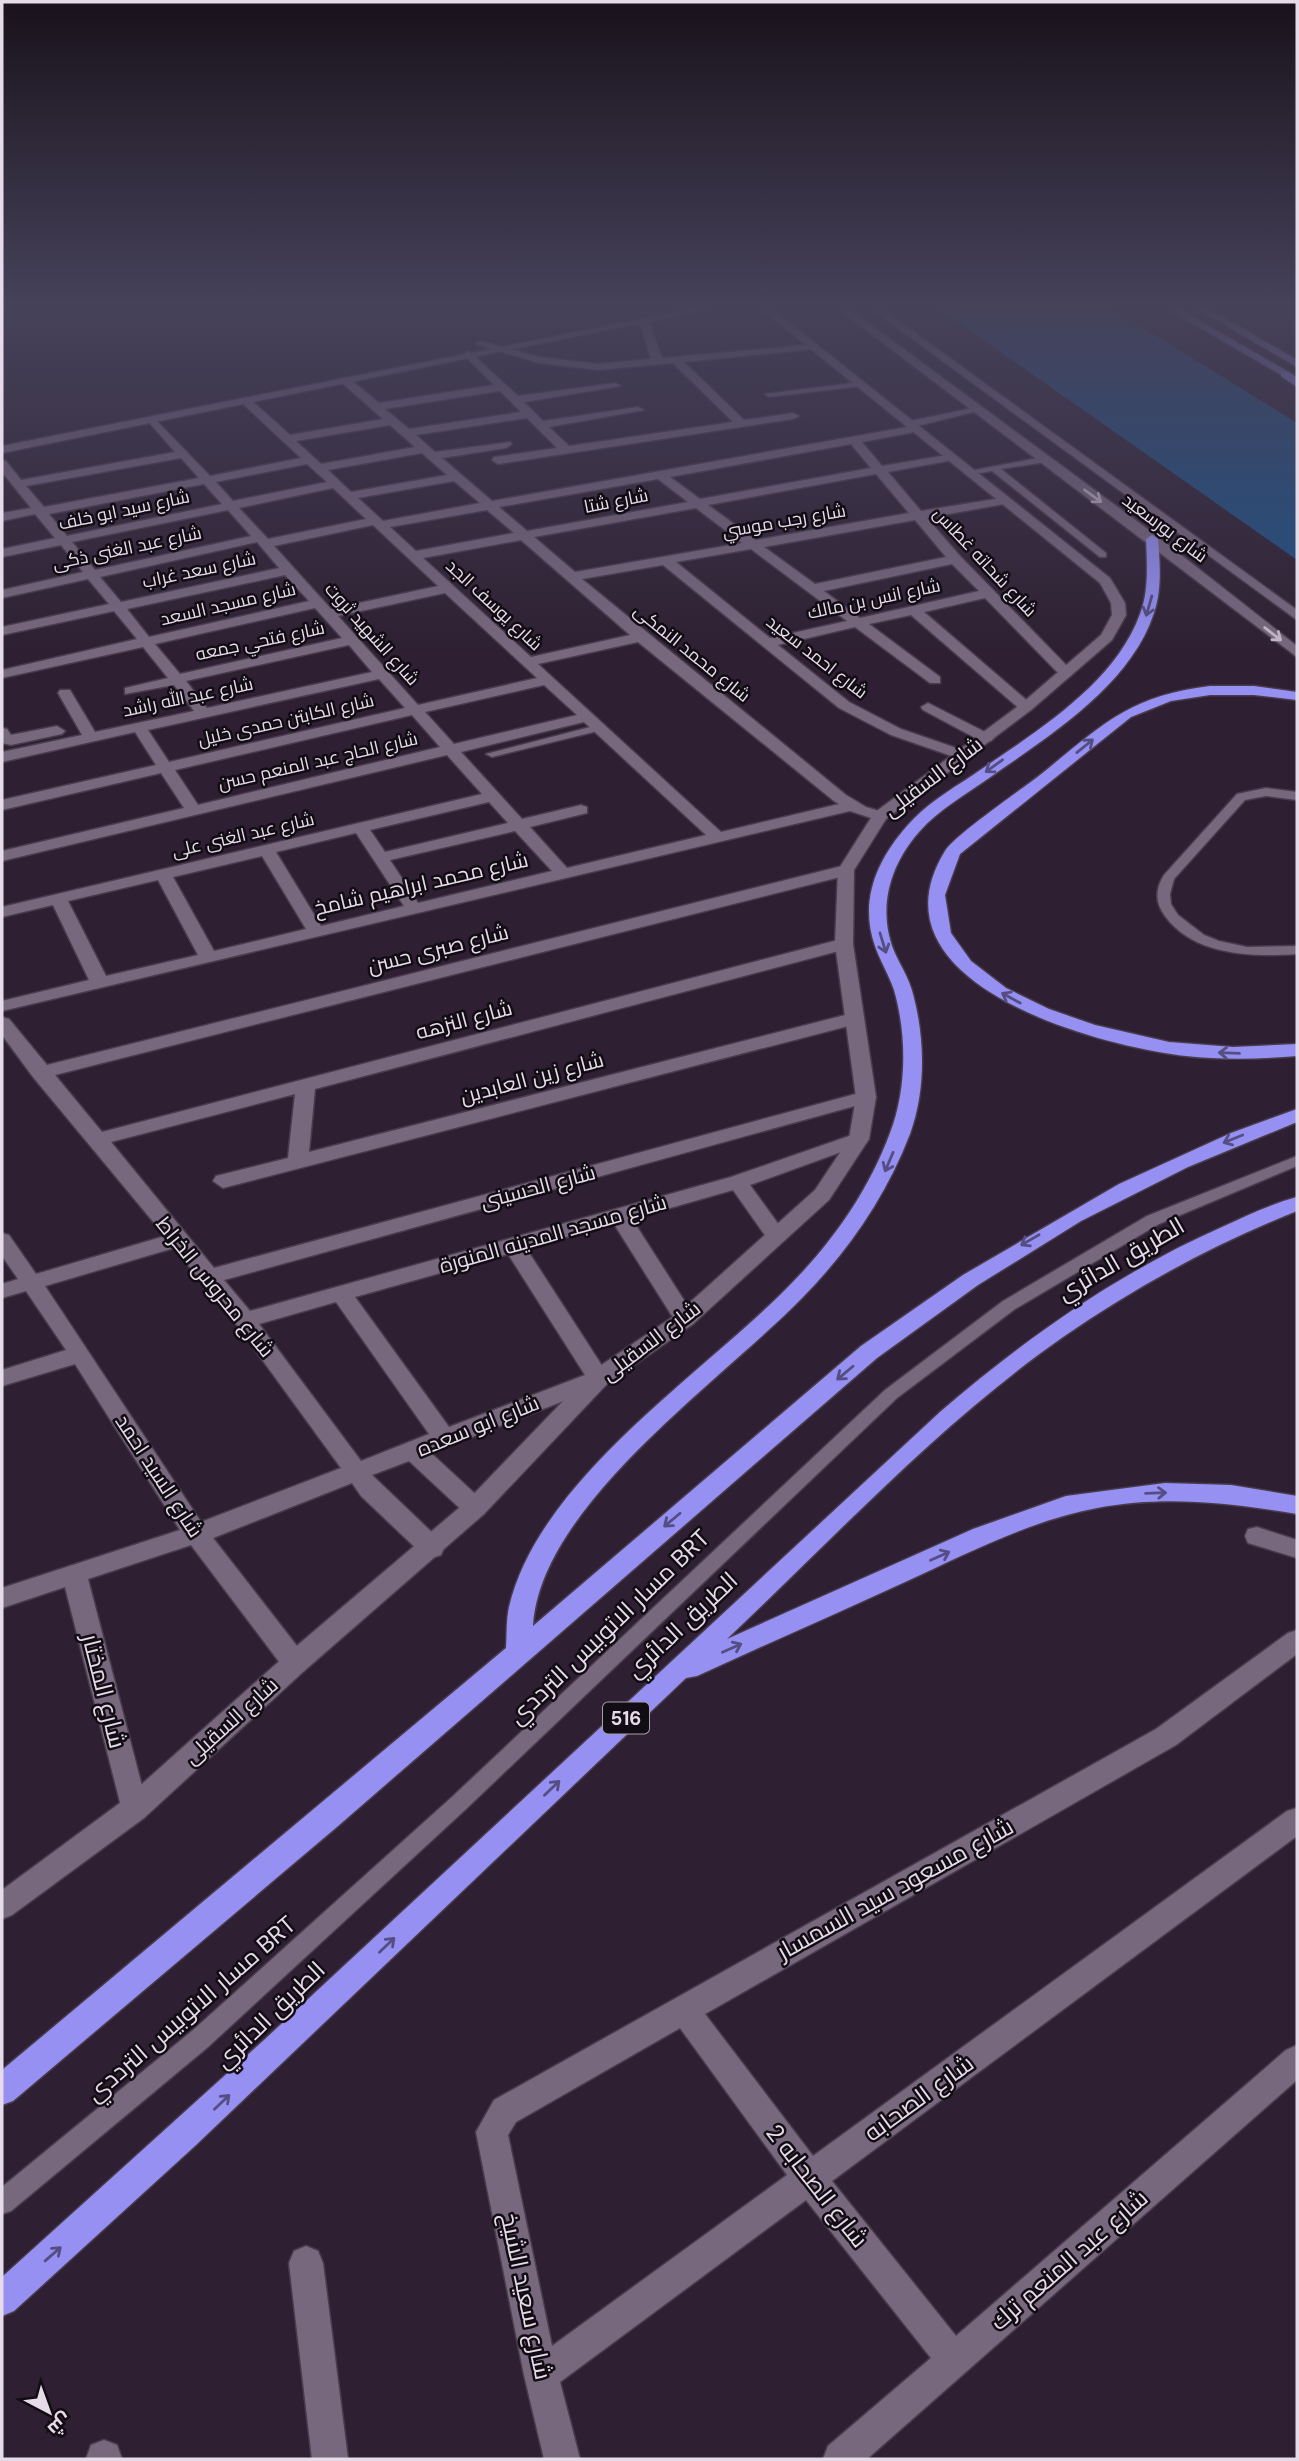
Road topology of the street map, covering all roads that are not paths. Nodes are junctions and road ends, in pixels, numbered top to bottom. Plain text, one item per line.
1 (96, 423) edge
2 (139, 423) edge
3 (156, 423) edge
4 (270, 423) edge
5 (382, 423) edge
6 (395, 423) edge
7 (473, 423) edge
8 (554, 423) edge
9 (615, 423) edge
10 (733, 423) edge
11 (748, 423) edge
12 (908, 423) edge
13 (924, 423) edge
14 (992, 423) edge
15 (1032, 423) edge
16 (741, 424) joint
17 (540, 425) joint
18 (912, 426) junction
19 (407, 433) junction
20 (288, 439) junction
21 (854, 440) junction
22 (2, 442) edge
23 (506, 444) dead end
24 (2, 450) edge
25 (566, 450) junction
26 (429, 453) junction
27 (183, 454) junction
28 (950, 457) junction
29 (498, 460) dead end
30 (1043, 460) junction
31 (2, 464) edge
32 (314, 464) junction
33 (994, 468) junction
34 (879, 470) junction
35 (969, 472) junction
36 (660, 475) junction
37 (457, 477) junction
38 (207, 480) junction
39 (17, 483) junction
40 (336, 484) junction
41 (2, 485) edge
42 (349, 496) junction
43 (1004, 500) junction
44 (698, 503) junction
45 (230, 506) junction
46 (490, 506) junction
47 (39, 511) junction
48 (918, 515) junction
49 (2, 517) edge
50 (378, 523) junction
51 (524, 536) junction
52 (1152, 538) junction
53 (63, 540) junction
54 (262, 541) junction
55 (753, 544) junction
56 (2, 553) edge
57 (1102, 555) dead end
58 (413, 556) junction
59 (955, 559) junction
60 (665, 560) junction
61 (289, 570) junction
62 (91, 574) junction
63 (571, 577) junction
64 (448, 588) junction
65 (812, 589) junction
66 (990, 593) junction
67 (2, 594) edge
68 (118, 607) junction
69 (324, 609) junction
70 (914, 610) junction
71 (1297, 616) edge
72 (857, 622) junction
73 (2, 631) edge
74 (640, 637) junction
75 (352, 640) junction
76 (146, 642) junction
77 (766, 643) junction
78 (1297, 653) edge
79 (527, 662) junction
80 (1066, 673) junction
81 (2, 674) edge
82 (382, 674) junction
83 (177, 679) junction
84 (547, 680) junction
85 (935, 680) dead end
86 (131, 691) dead end
87 (65, 693) dead end
88 (1297, 696) edge
89 (928, 707) dead end
90 (1026, 708) junction
91 (415, 710) junction
92 (204, 713) junction
93 (593, 722) junction
94 (139, 727) junction
95 (2, 732) edge
96 (87, 732) junction
97 (986, 737) junction
98 (451, 749) junction
99 (492, 754) dead end
100 (963, 755) junction
101 (2, 757) edge
102 (166, 768) junction
103 (493, 796) junction
104 (1297, 796) edge
105 (2, 805) edge
106 (851, 806) junction
107 (193, 810) junction
108 (581, 810) dead end
109 (880, 816) junction
110 (519, 825) junction
111 (360, 827) junction
112 (717, 837) junction
113 (267, 849) junction
114 (2, 856) edge
115 (380, 858) junction
116 (846, 870) junction
117 (163, 874) junction
118 (563, 874) junction
119 (58, 898) junction
120 (414, 909) junction
121 (2, 912) edge
122 (316, 932) junction
123 (844, 944) junction
124 (1297, 950) edge
125 (208, 957) junction
126 (100, 983) junction
127 (2, 1006) edge
128 (853, 1018) junction
129 (3, 1027) edge
130 (1297, 1050) edge
131 (40, 1073) junction
132 (306, 1085) junction
133 (866, 1097) junction
134 (1297, 1115) edge
135 (859, 1139) junction
136 (96, 1140) junction
137 (1297, 1161) edge
138 (298, 1162) junction
139 (223, 1181) dead end
140 (738, 1182) junction
141 (1297, 1203) edge
142 (619, 1215) junction
143 (776, 1236) junction
144 (2, 1240) edge
145 (177, 1240) junction
146 (513, 1245) junction
147 (209, 1277) junction
148 (32, 1283) junction
149 (2, 1291) edge
150 (341, 1293) junction
151 (685, 1319) junction
152 (245, 1320) junction
153 (80, 1354) junction
154 (2, 1378) edge
155 (599, 1378) junction
156 (445, 1439) junction
157 (414, 1451) junction
158 (358, 1473) junction
159 (1297, 1505) edge
160 (475, 1508) junction
161 (196, 1534) junction
162 (1257, 1536) dead end
163 (432, 1548) junction
164 (1297, 1549) edge
165 (74, 1574) junction
166 (2, 1598) edge
167 (1297, 1640) edge
168 (519, 1650) junction
169 (295, 1663) junction
170 (670, 1676) junction
171 (134, 1809) junction
172 (1297, 1820) edge
173 (2, 1906) edge
174 (683, 2008) junction
175 (1297, 2060) edge
176 (2, 2090) edge
177 (492, 2132) joint
178 (810, 2179) junction
179 (2, 2202) edge
180 (306, 2263) dead end
181 (2, 2299) edge
182 (954, 2360) junction
183 (541, 2375) junction
184 (330, 2459) edge
185 (562, 2459) edge
186 (841, 2459) edge

1 - 22 street
2 - 24 street
3 - 27 street, شارع الشهيد ثروت
4 - 20 street, شارع يوسف الجد
5 - 20 street
6 - 19 street, شارع محمد النمكى
7 - 19 street
8 - 17 street
9 - 25 street
10 - 16 street
11 - 16 street
12 - 18 street, شارع السقيلى
13 - 18 street, شارع عبد الغنى ذكى
14 - 30 street, شارع بورسعيد
15 - 71 street, شارع بورسعيد
17 - 25 street
18 - 21 street, شارع عبد الغنى ذكى
18 - 28 street, شارع السقيلى
19 - 26 street, شارع محمد النمكى
20 - 32 street, شارع يوسف الجد
21 - 34 street, شارع شحاته غطاس
21 - 36 street, شارع عبد الغنى ذكى
23 - 26 street
25 - 29 street
26 - 32 street
26 - 37 street, شارع محمد النمكى
27 - 38 street, شارع الشهيد ثروت
27 - 39 street
28 - 34 street, شارع شتا
28 - 35 street, شارع السقيلى
30 - 33 lane
30 -> 52 street, شارع بورسعيد
31 - 39 street
32 - 38 street
32 - 40 street, شارع يوسف الجد
33 - 35 lane
33 - 57 lane
34 - 44 street, شارع شتا
34 - 48 street, شارع شحاته غطاس
35 - 43 street, شارع السقيلى
36 - 44 street
36 - 46 street, شارع عبد الغنى ذكى
37 - 42 street
37 - 46 street, شارع محمد النمكى
38 - 45 street, شارع الشهيد ثروت
38 - 47 street
39 - 41 street
39 - 47 street
40 - 42 street, شارع يوسف الجد
40 - 45 street, شارع سيد ابو خلف
42 - 50 street, شارع يوسف الجد
43 - 48 street, شارع رجب موسي
43 - 80 street, شارع السقيلى
44 - 51 street, شارع شتا
44 - 55 street
45 - 53 street, شارع سيد ابو خلف
45 - 54 street, شارع الشهيد ثروت
46 - 50 street, شارع عبد الغنى ذكى
46 - 51 street, شارع محمد النمكى
47 - 49 street
47 - 53 street
48 - 55 street, شارع رجب موسي
48 - 59 street, شارع شحاته غطاس
50 - 54 street, شارع عبد الغنى ذكى
50 - 58 street, شارع يوسف الجد
51 - 58 street, شارع شتا
51 - 63 street, شارع محمد النمكى
52 -> 78 street, شارع بورسعيد
52 -> 168 highway
53 - 56 street, شارع سيد ابو خلف
53 - 62 street
54 - 61 street, شارع الشهيد ثروت
54 - 62 street, شارع عبد الغنى ذكى
55 - 60 street, شارع رجب موسي
55 - 65 street
58 - 64 street, شارع يوسف الجد
59 - 65 street
59 - 66 street, شارع شحاته غطاس
60 - 63 street, شارع رجب موسي
60 - 77 street, شارع احمد سعيد
61 - 68 street, شارع سعد غراب
61 - 69 street, شارع الشهيد ثروت
62 - 67 street, شارع عبد الغنى ذكى
62 - 68 street
63 - 74 street, شارع محمد النمكى
64 - 69 street, شارع مسجد السعد
64 - 79 street, شارع يوسف الجد
65 - 72 street
66 - 70 street, شارع انس بن مالك
66 - 80 street, شارع شحاته غطاس
68 - 73 street, شارع سعد غراب
68 - 76 street
69 - 75 street, شارع الشهيد ثروت
69 - 76 street, شارع مسجد السعد
70 - 72 street, شارع انس بن مالك
70 - 90 street
72 - 77 street, شارع انس بن مالك
72 - 85 street
74 - 79 street
74 - 106 street, شارع محمد النمكى
75 - 82 street, شارع الشهيد ثروت
75 - 83 street, شارع فتحي جمعه
76 - 81 street, شارع مسجد السعد
76 - 83 street
77 - 100 street, شارع احمد سعيد
79 - 84 street, شارع يوسف الجد
80 - 90 street, شارع السقيلى
82 - 91 street, شارع الشهيد ثروت
82 - 92 street, شارع عبد الله راشد
83 - 86 street, شارع فتحي جمعه
83 - 92 street
84 - 91 street, شارع الكابتن حمدى خليل
84 - 93 street, شارع يوسف الجد
87 - 96 street
130 -> 88 highway
89 - 97 street
90 - 97 street, شارع السقيلى
91 - 98 street, شارع الشهيد ثروت
91 - 102 street, شارع الكابتن حمدى خليل
92 - 94 street, شارع عبد الله راشد
93 - 98 street, شارع الحاج عبد المنعم حسن
93 - 99 lane
93 - 112 street, شارع يوسف الجد
94 - 96 street, شارع عبد الله راشد
94 - 102 street
95 - 96 street
96 - 101 street, شارع عبد الله راشد
97 - 100 street, شارع السقيلى
98 - 103 street, شارع الشهيد ثروت
98 - 107 street, شارع الحاج عبد المنعم حسن
100 - 109 street, شارع السقيلى
102 - 105 street, شارع الكابتن حمدى خليل
102 - 107 street
103 - 110 street, شارع الشهيد ثروت
103 - 111 street, شارع عبد الغنى على
104 - 124 lane
106 - 109 street, شارع محمد النمكى
106 - 112 street, شارع محمد ابراهيم شامخ
107 - 114 street, شارع الحاج عبد المنعم حسن
108 - 110 street
109 - 116 street, شارع السقيلى
110 - 115 street
110 - 118 street, شارع الشهيد ثروت
111 - 113 street, شارع عبد الغنى على
111 - 115 street
112 - 118 street, شارع محمد ابراهيم شامخ
113 - 117 street, شارع عبد الغنى على
113 - 122 street
115 - 120 street
116 - 123 street, شارع السقيلى
116 - 131 street, شارع صبرى حسن
117 - 119 street, شارع عبد الغنى على
117 - 125 street
118 - 120 street, شارع محمد ابراهيم شامخ
119 - 121 street, شارع عبد الغنى على
119 - 126 street
120 - 122 street, شارع محمد ابراهيم شامخ
122 - 125 street, شارع محمد ابراهيم شامخ
123 - 128 street, شارع السقيلى
123 - 132 street, شارع النزهه
125 - 126 street, شارع محمد ابراهيم شامخ
126 - 127 street, شارع محمد ابراهيم شامخ
128 - 133 street, شارع السقيلى
128 - 138 street, شارع زين العابدين
129 - 131 street, شارع محروس الخراط
131 - 136 street, شارع محروس الخراط
132 - 136 street, شارع النزهه
132 - 138 street
133 - 135 street, شارع السقيلى
133 - 147 street, شارع الحسينى
134 -> 168 highway
135 - 140 street, شارع مسجد المدينه المنورة
135 - 143 street, شارع السقيلى
136 - 145 street, شارع محروس الخراط
137 - 179 lane, مسار الاتوبيس الترددي BRT
138 - 139 street, شارع زين العابدين
140 - 142 street, شارع مسجد المدينه المنورة
140 - 143 street
141 - 170 highway, الطريق الدائري / 516
142 - 146 street, شارع مسجد المدينه المنورة
142 - 151 street
143 - 151 street, شارع السقيلى
144 - 148 street, شارع السيد احمد
145 - 147 street, شارع محروس الخراط
145 - 148 street
146 - 150 street, شارع مسجد المدينه المنورة
146 - 155 street
147 - 152 street, شارع محروس الخراط
148 - 149 street
148 - 153 street, شارع السيد احمد
150 - 152 street, شارع مسجد المدينه المنورة
150 - 156 street
151 - 155 street, شارع السقيلى
152 - 158 street, شارع محروس الخراط
153 - 154 street
153 - 161 street, شارع السيد احمد
155 - 156 street, شارع ابو سعده
155 - 160 street, شارع السقيلى
156 - 157 street, شارع ابو سعده
157 - 158 street, شارع ابو سعده
157 - 160 street
158 - 161 street, شارع ابو سعده
158 - 163 street, شارع محروس الخراط
170 -> 159 highway
160 - 163 street, شارع السقيلى
161 - 165 street, شارع ابو سعده
161 - 169 street, شارع السيد احمد
162 - 164 street
163 - 169 street, شارع السقيلى
165 - 166 street, شارع ابو سعده
165 - 171 street, شارع المختار
167 - 174 street, شارع مسعود سيد السمسار
168 - 176 highway
169 - 171 street, شارع السقيلى
181 -> 170 highway, الطريق الدائري / 516
171 - 173 street, شارع السقيلى
172 - 178 street, شارع الصحابه
174 - 177 street, شارع مسعود سيد السمسار
174 - 178 street, شارع الصحابه 2
175 - 182 street, شارع عبد المنعم ترك
177 - 183 street, شارع سعيد الشيخ
178 - 182 street, شارع الصحابه 2
178 - 183 street, شارع الصحابه
180 - 184 street
182 - 186 street, شارع عبد المنعم ترك
183 - 185 street, شارع سعيد الشيخ

